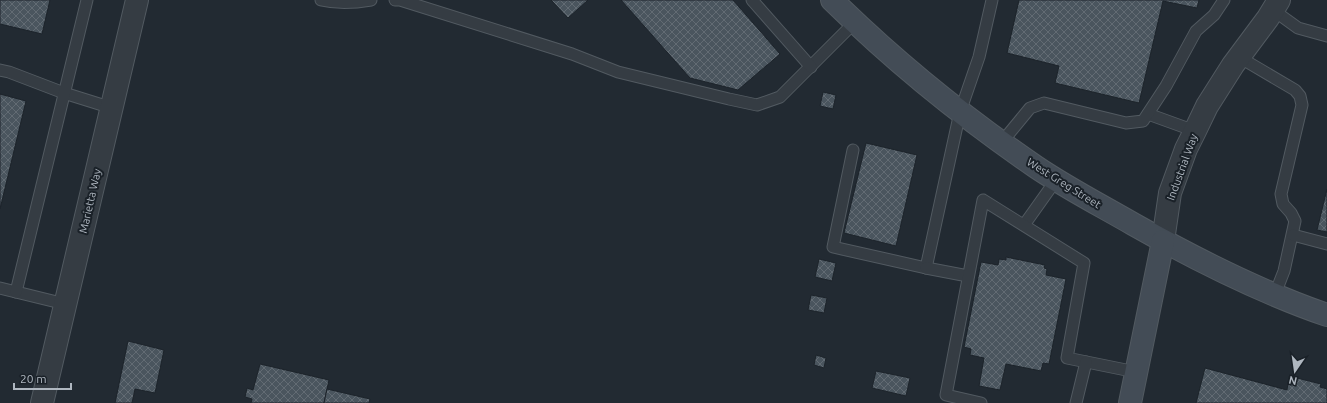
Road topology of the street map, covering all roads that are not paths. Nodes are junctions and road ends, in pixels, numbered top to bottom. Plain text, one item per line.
1 (87, 0) edge
2 (137, 0) edge
3 (321, 0) edge
4 (371, 0) edge
5 (395, 0) edge
6 (752, 0) edge
7 (832, 0) edge
8 (992, 0) edge
9 (1224, 0) edge
10 (1276, 5) edge
11 (855, 22) junction
12 (1327, 36) edge
13 (1239, 57) junction
14 (811, 66) junction
15 (0, 70) edge
16 (64, 93) junction
17 (112, 108) junction
18 (960, 112) junction
19 (1148, 114) junction
20 (1195, 131) junction
21 (1002, 142) junction
22 (853, 150) dead end
23 (1056, 180) junction
24 (1024, 225) junction
25 (1293, 235) junction
26 (1163, 241) junction
27 (1327, 244) edge
28 (926, 268) junction
29 (968, 276) junction
30 (0, 288) edge
31 (16, 292) junction
32 (1275, 294) junction
33 (65, 304) junction
34 (1327, 315) edge
35 (1086, 362) junction
36 (1136, 372) junction
37 (42, 403) edge
38 (981, 403) edge
39 (1076, 403) edge
40 (1130, 403) edge

1 - 16 lane
2 - 17 street, Marietta Way
3 - 4 lane
5 - 14 lane
6 - 14 lane
7 - 11 main road, West Greg Street
8 - 18 lane
9 - 19 lane
10 - 12 lane
10 - 13 street, Industrial Way
11 - 14 lane
11 - 18 main road, West Greg Street
13 - 20 street, Industrial Way
13 - 25 lane
15 - 16 lane
16 - 17 lane
16 - 31 lane
17 - 33 street, Marietta Way
18 - 21 main road, West Greg Street
18 - 28 lane
19 - 20 lane
19 - 21 lane
20 - 26 street, Industrial Way
21 - 23 main road, West Greg Street
22 - 28 lane
23 - 24 lane
23 - 26 main road, West Greg Street
24 - 29 lane
24 - 35 lane
25 - 27 lane
25 - 32 lane
26 - 32 main road, West Greg Street
26 - 36 main road, Industrial Way
28 - 29 lane
29 - 38 lane
30 - 31 lane
31 - 33 lane
32 - 34 main road, West Greg Street
33 - 37 street, Marietta Way
35 - 36 lane
35 - 39 lane
36 - 40 main road, Industrial Way

